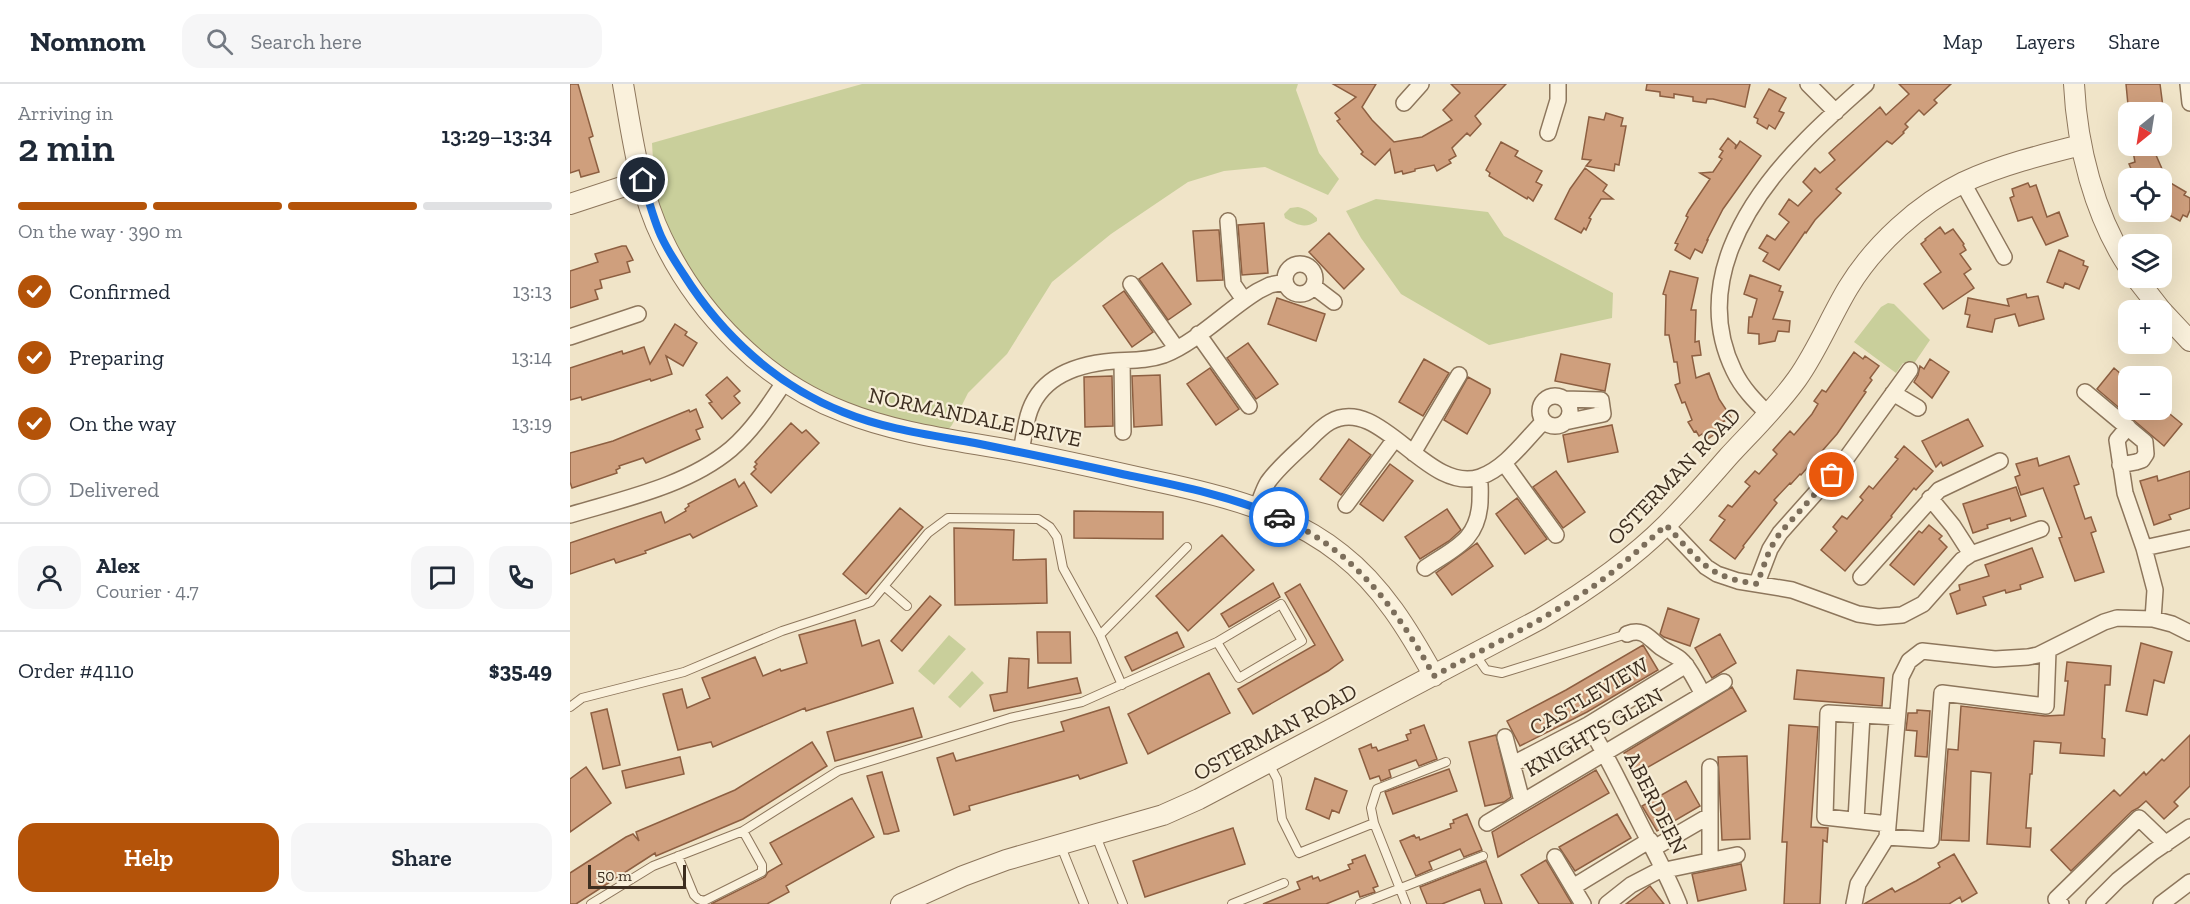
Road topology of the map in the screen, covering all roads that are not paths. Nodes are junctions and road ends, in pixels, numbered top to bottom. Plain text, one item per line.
1 (623, 84) edge
2 (1421, 84) edge
3 (1558, 84) edge
4 (1808, 84) edge
5 (1866, 84) edge
6 (2074, 84) edge
7 (2188, 84) edge
8 (1404, 103) dead end
9 (2190, 103) edge
10 (1836, 112) junction
11 (1548, 133) dead end
12 (2081, 145) junction
13 (643, 180) junction
14 (1963, 183) junction
15 (570, 204) edge
16 (1228, 221) dead end
17 (2118, 246) edge
18 (2004, 258) dead end
19 (1285, 282) junction
20 (1131, 284) dead end
21 (1313, 286) junction
22 (2144, 288) edge
23 (1244, 300) junction
24 (2153, 300) edge
25 (1334, 302) dead end
26 (638, 314) dead end
27 (2172, 322) edge
28 (1198, 334) junction
29 (570, 337) edge
30 (2190, 341) edge
31 (1177, 348) junction
32 (1122, 361) junction
33 (1910, 370) dead end
34 (1459, 375) dead end
35 (785, 381) junction
36 (2085, 392) dead end
37 (1893, 393) junction
38 (1564, 399) junction
39 (1250, 406) dead end
40 (1918, 408) dead end
41 (1768, 414) junction
42 (1544, 421) junction
43 (1565, 422) junction
44 (2128, 427) junction
45 (1123, 432) dead end
46 (1395, 439) junction
47 (1021, 452) junction
48 (1413, 453) junction
49 (2000, 461) dead end
50 (1504, 463) junction
51 (2120, 465) junction
52 (1479, 478) junction
53 (1930, 498) junction
54 (1346, 505) dead end
55 (1257, 507) junction
56 (570, 515) edge
57 (1666, 525) junction
58 (2041, 529) dead end
59 (1556, 535) dead end
60 (2190, 538) edge
61 (1187, 547) dead end
62 (2144, 548) junction
63 (1971, 554) junction
64 (1425, 568) dead end
65 (1861, 577) dead end
66 (1757, 584) junction
67 (884, 586) junction
68 (907, 606) dead end
69 (2153, 620) junction
70 (2190, 633) edge
71 (1627, 634) joint
72 (1100, 635) junction
73 (1218, 642) junction
74 (2049, 651) junction
75 (1475, 654) junction
76 (1686, 665) junction
77 (1434, 676) junction
78 (1724, 682) dead end
79 (1122, 685) junction
80 (1703, 694) junction
81 (570, 707) edge
82 (1862, 715) junction
83 (1896, 717) junction
84 (1588, 725) junction
85 (1505, 737) dead end
86 (1605, 752) junction
87 (1446, 762) dead end
88 (1269, 764) junction
89 (1513, 764) junction
90 (1710, 767) dead end
91 (1522, 801) junction
92 (1709, 816) junction
93 (1856, 820) junction
94 (1374, 823) junction
95 (1487, 823) dead end
96 (2190, 827) edge
97 (1888, 830) junction
98 (743, 831) junction
99 (1095, 834) junction
100 (1059, 843) junction
101 (1652, 844) junction
102 (2166, 844) junction
103 (1737, 855) dead end
104 (678, 856) junction
105 (1483, 856) dead end
106 (1555, 857) dead end
107 (1710, 860) junction
108 (1665, 869) junction
109 (2190, 882) edge
110 (1284, 883) dead end
111 (1573, 887) junction
112 (1400, 888) junction
113 (591, 904) edge
114 (901, 904) edge
115 (1084, 904) edge
116 (1123, 904) edge
117 (1232, 904) edge
118 (1360, 904) edge
119 (1406, 904) edge
120 (1583, 904) edge
121 (1607, 904) edge
122 (1679, 904) edge
123 (1854, 904) edge
124 (2061, 904) edge
125 (2094, 904) edge
126 (2161, 904) edge

1 - 13 street, NORMANDALE DRIVE
2 - 8 street
3 - 11 street
4 - 10 street
5 - 10 street
6 - 12 street
7 - 9 street
10 - 41 street
12 - 14 street, OSTERMAN ROAD
12 - 17 street
13 - 15 street
13 - 35 street, NORMANDALE DRIVE
14 - 18 street
14 - 41 street, OSTERMAN ROAD
16 - 23 street
19 - 21 street
19 - 21 street
19 - 23 street
20 - 31 street
21 - 25 street
22 - 24 street
23 - 28 street
26 - 29 street
27 - 30 street
28 - 31 street
28 - 39 street
31 - 32 street
32 - 45 street
32 - 47 street
33 - 37 street
34 - 48 street
35 - 47 street, NORMANDALE DRIVE
35 - 56 street
36 - 44 street
37 - 40 street
37 - 66 street
38 - 42 street
38 - 43 street
38 - 43 street
41 - 57 street, OSTERMAN ROAD
42 - 43 street
42 - 50 street
44 - 51 street
44 - 51 street
46 - 48 street
46 - 54 street
46 - 55 street
47 - 55 street, NORMANDALE DRIVE
48 - 52 street
49 - 53 street
50 - 52 street
50 - 59 street
51 - 62 street
52 - 64 street
53 - 63 street
53 - 65 street
55 - 77 street, NORMANDALE DRIVE
57 - 66 street
57 - 75 street, OSTERMAN ROAD
58 - 63 street
60 - 62 street
61 - 72 lane
62 - 69 street
63 - 66 street
67 - 68 lane
67 - 72 lane
67 - 81 lane
69 - 70 street
69 - 74 street
71 - 75 lane
71 - 76 street
72 - 79 lane
73 - 73 lane
73 - 79 lane
74 - 83 street
74 - 97 street
75 - 77 street, OSTERMAN ROAD
76 - 80 street
76 - 84 street, CASTLEVIEW
77 - 88 street, OSTERMAN ROAD
78 - 80 street, KNIGHTS GLEN
79 - 98 lane
80 - 86 street, KNIGHTS GLEN
82 - 83 street
82 - 93 street
82 - 93 street
83 - 97 street
84 - 86 street, ABERDEEN
84 - 89 street, CASTLEVIEW
85 - 89 street
86 - 91 street, KNIGHTS GLEN
86 - 101 street, ABERDEEN
87 - 94 lane
88 - 94 lane
88 - 99 street, OSTERMAN ROAD
89 - 91 street
90 - 92 street
91 - 95 street, KNIGHTS GLEN
92 - 101 street
92 - 107 street
93 - 97 street
94 - 112 lane
96 - 102 street
97 - 123 street
98 - 104 lane
98 - 104 lane
99 - 100 street, OSTERMAN ROAD
99 - 116 lane
100 - 114 street, OSTERMAN ROAD
100 - 115 lane
101 - 108 street, ABERDEEN
101 - 111 street
102 - 124 street
102 - 125 street
103 - 107 street
104 - 113 lane
105 - 112 lane
106 - 111 street
107 - 108 street
108 - 121 street
108 - 122 street, ABERDEEN
109 - 126 street
110 - 117 lane
111 - 120 street
112 - 118 lane
112 - 119 lane

